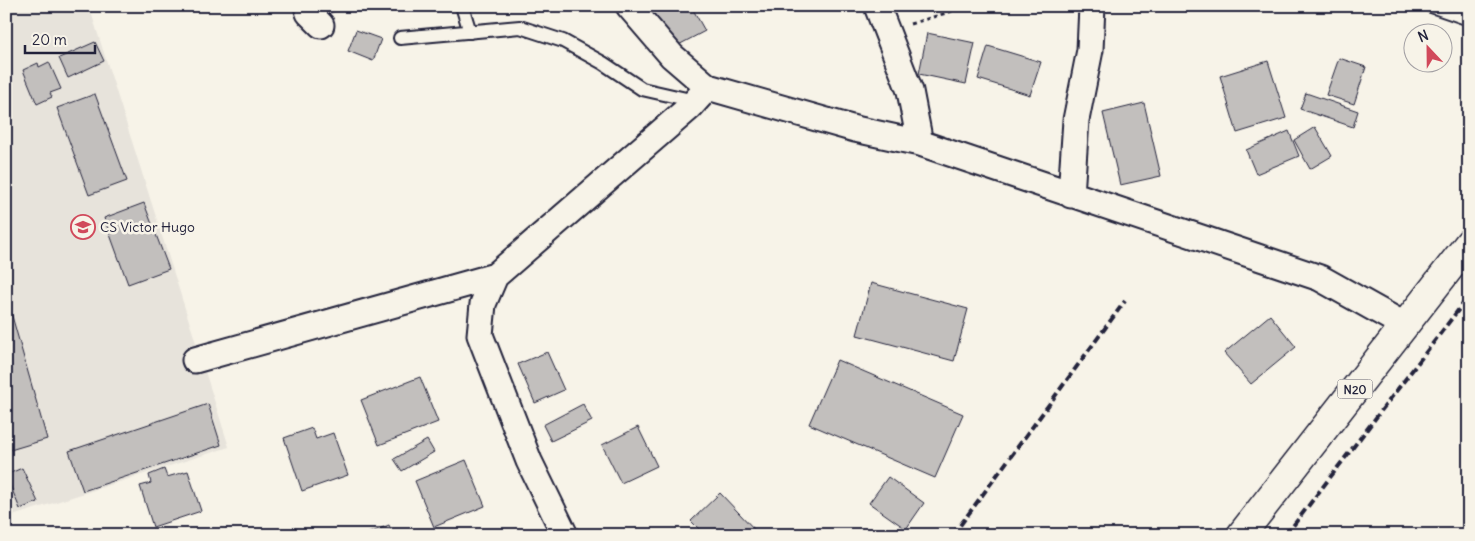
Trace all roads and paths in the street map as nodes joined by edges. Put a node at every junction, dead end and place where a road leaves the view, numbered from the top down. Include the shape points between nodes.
1 (462, 6) edge
2 (629, 6) edge
3 (877, 6) edge
4 (969, 6) edge
5 (1092, 6) edge
6 (1431, 6) edge
7 (1469, 19) edge
8 (886, 30) junction
9 (470, 32) junction
10 (400, 38) dead end
11 (702, 94) junction
12 (920, 143) junction
13 (1071, 195) junction
14 (1469, 243) edge
15 (495, 276) junction
16 (1404, 325) junction
17 (195, 360) dead end
18 (565, 535) edge
19 (1241, 535) edge

1 - 9 lane
2 - 11 street
3 - 8 street
4 - 8 path
5 - 13 street via 1090,50 1076,120
6 - 7 lane
8 - 12 street via 910,91
9 - 10 lane
9 - 11 lane via 520,27 563,41 642,89
11 - 12 street
11 - 15 street
12 - 13 street
13 - 16 street via 1320,278
14 - 16 main road, N20
15 - 17 street
15 - 18 street via 482,304 480,336 529,461
16 - 19 main road, N20

